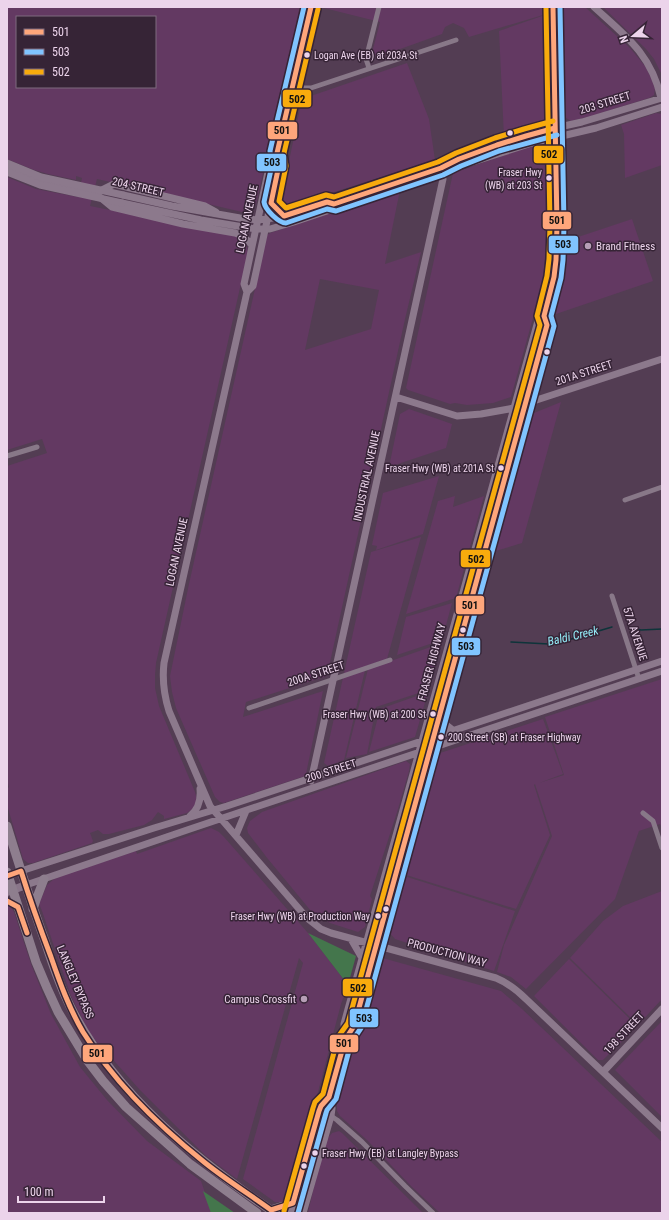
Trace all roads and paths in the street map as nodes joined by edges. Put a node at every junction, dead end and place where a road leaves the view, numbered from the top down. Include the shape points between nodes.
1 (311, 7) edge
2 (379, 7) edge
3 (553, 7) edge
4 (594, 7) edge
5 (456, 40) dead end
6 (369, 68) junction
7 (293, 86) junction
8 (662, 98) edge
9 (662, 108) edge
10 (555, 128) junction
11 (555, 138) junction
12 (277, 153) junction
13 (7, 163) edge
14 (7, 167) edge
15 (441, 168) junction
16 (7, 172) edge
17 (96, 193) junction
18 (271, 203) junction
19 (334, 204) junction
20 (224, 215) junction
21 (284, 216) junction
22 (267, 219) junction
23 (258, 220) junction
24 (256, 229) junction
25 (265, 229) junction
26 (252, 245) junction
27 (247, 292) junction
28 (544, 316) junction
29 (662, 359) edge
30 (396, 397) junction
31 (525, 404) junction
32 (514, 407) junction
33 (37, 447) dead end
34 (7, 456) edge
35 (662, 488) edge
36 (625, 500) dead end
37 (612, 596) dead end
38 (390, 660) dead end
39 (662, 661) edge
40 (636, 669) junction
41 (662, 672) edge
42 (334, 679) junction
43 (639, 679) junction
44 (249, 708) dead end
45 (438, 717) junction
46 (454, 731) junction
47 (432, 738) junction
48 (422, 742) junction
49 (429, 749) junction
50 (418, 753) junction
51 (312, 778) junction
52 (200, 783) junction
53 (309, 789) junction
54 (213, 811) junction
55 (246, 811) junction
56 (643, 813) dead end
57 (190, 816) junction
58 (220, 819) junction
59 (7, 826) edge
60 (236, 835) junction
61 (662, 848) edge
62 (21, 871) junction
63 (7, 874) edge
64 (44, 879) junction
65 (26, 885) junction
66 (10, 891) edge
67 (7, 901) edge
68 (18, 907) junction
69 (33, 910) junction
70 (351, 939) junction
71 (366, 942) junction
72 (376, 945) junction
73 (362, 958) junction
74 (662, 1009) edge
75 (345, 1040) junction
76 (603, 1072) junction
77 (329, 1097) junction
78 (319, 1111) junction
79 (331, 1116) junction
80 (662, 1128) edge
81 (293, 1203) junction
82 (273, 1212) edge
83 (257, 1213) edge
84 (291, 1213) edge
85 (303, 1213) edge
86 (433, 1213) edge

1 - 7 main road, LOGAN AVENUE
2 - 6 street via 366,59
3 - 10 main road, FRASER HIGHWAY
4 - 8 main road via 645,57 654,73
5 - 6 street
6 - 7 street via 311,88
7 - 12 main road, LOGAN AVENUE
8 - 10 main road, 203 STREET
9 - 11 main road, 203 STREET
10 - 11 main road, FRASER HIGHWAY
10 - 15 main road, 203 STREET via 500,143 452,161
11 - 15 main road, 203 STREET via 454,168
11 - 28 main road, FRASER HIGHWAY via 556,260
12 - 18 main road, LOGAN AVENUE via 279,165
12 - 23 main road, LOGAN AVENUE via 270,163
13 - 20 main road, 204 STREET, bridge via 41,177
14 - 17 main road via 40,181
15 - 19 main road, 203 STREET
15 - 30 main road, INDUSTRIAL AVENUE via 443,179
16 - 24 main road, 204 STREET, bridge via 40,185 207,222
17 - 20 main road via 114,184 205,206
17 - 26 main road via 112,207 235,233 243,236
18 - 21 main road
18 - 22 main road, LOGAN AVENUE
19 - 21 main road, 203 STREET via 327,202
19 - 25 main road, 203 STREET via 330,210
20 - 23 main road, 204 STREET
21 - 22 main road, 203 STREET
22 - 23 main road, 204 STREET
22 - 25 main road, LOGAN AVENUE
23 - 24 main road, LOGAN AVENUE
24 - 25 main road, 204 STREET
24 - 26 main road, LOGAN AVENUE
25 - 27 main road, LOGAN AVENUE via 253,286
26 - 27 main road, LOGAN AVENUE via 244,284
27 - 52 main road, LOGAN AVENUE via 163,671 169,711
28 - 31 main road, FRASER HIGHWAY via 547,325
28 - 32 main road, FRASER HIGHWAY via 538,321
29 - 31 main road, 201A STREET
30 - 32 main road, 201A STREET via 457,416
30 - 42 main road, INDUSTRIAL AVENUE
31 - 32 main road, 201A STREET
31 - 45 main road, FRASER HIGHWAY
32 - 48 main road, FRASER HIGHWAY
33 - 34 street
35 - 36 street
37 - 40 street, 57A AVENUE
38 - 42 street, 200A STREET
39 - 40 main road, 200 STREET
40 - 43 street, 57A AVENUE
40 - 46 main road, 200 STREET
41 - 43 main road, 200 STREET
42 - 44 street, 200A STREET
42 - 51 main road, INDUSTRIAL AVENUE
43 - 49 main road, 200 STREET
45 - 46 main road
45 - 47 main road, FRASER HIGHWAY
46 - 47 main road, 200 STREET
47 - 48 main road, 200 STREET
47 - 49 main road, FRASER HIGHWAY
48 - 50 main road, FRASER HIGHWAY
48 - 51 main road, 200 STREET
49 - 50 main road, 200 STREET
49 - 72 main road, FRASER HIGHWAY
50 - 53 main road, 200 STREET
50 - 71 main road, FRASER HIGHWAY
51 - 53 main road, INDUSTRIAL AVENUE
51 - 54 main road, 200 STREET
52 - 54 main road, LOGAN AVENUE
52 - 57 main road via 199,804
53 - 55 main road, 200 STREET
54 - 57 main road, 200 STREET
54 - 58 main road, LOGAN AVENUE
55 - 58 main road, 200 STREET
55 - 60 main road
56 - 61 street via 653,821
57 - 62 main road, 200 STREET
58 - 60 main road, PRODUCTION WAY
58 - 64 main road, 200 STREET
59 - 62 highway, LANGLEY BYPASS
60 - 70 main road, PRODUCTION WAY via 307,918 321,929
62 - 63 main road, 200 STREET
62 - 65 highway, LANGLEY BYPASS
63 - 66 highway
64 - 65 main road, 200 STREET
64 - 69 highway
65 - 66 main road, 200 STREET
65 - 69 highway, LANGLEY BYPASS
66 - 68 highway
67 - 68 highway
68 - 83 highway via 36,962 58,1012 103,1081 126,1107 190,1164
69 - 82 highway, LANGLEY BYPASS via 70,1006 96,1051 124,1088 205,1163
70 - 71 main road, PRODUCTION WAY
70 - 73 main road
71 - 72 main road, PRODUCTION WAY
71 - 73 main road, FRASER HIGHWAY
72 - 75 main road, FRASER HIGHWAY via 354,1026
72 - 76 main road, PRODUCTION WAY via 504,981
73 - 75 main road, FRASER HIGHWAY via 344,1024
74 - 76 main road, 198 STREET
75 - 77 main road, FRASER HIGHWAY
76 - 80 main road, PRODUCTION WAY
77 - 78 main road, FRASER HIGHWAY
77 - 79 main road, FRASER HIGHWAY
78 - 79 street
78 - 81 main road, FRASER HIGHWAY
79 - 85 main road, FRASER HIGHWAY
79 - 86 street via 362,1142
81 - 82 highway
81 - 84 main road, FRASER HIGHWAY

